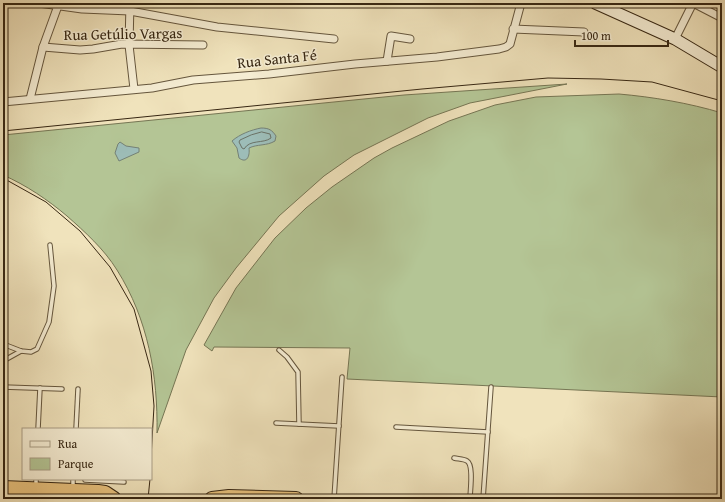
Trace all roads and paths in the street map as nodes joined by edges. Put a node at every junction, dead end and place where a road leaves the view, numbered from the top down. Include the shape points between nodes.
1 (39, 3) edge
2 (130, 3) edge
3 (520, 3) edge
4 (595, 3) edge
5 (693, 3) edge
6 (58, 5) edge
7 (130, 11) junction
8 (722, 18) edge
9 (513, 29) junction
10 (584, 32) dead end
11 (334, 39) dead end
12 (410, 39) dead end
13 (675, 40) junction
14 (129, 45) junction
15 (203, 45) dead end
16 (43, 47) junction
17 (387, 61) junction
18 (722, 67) edge
19 (134, 89) junction
20 (30, 99) junction
21 (3, 102) edge
22 (50, 245) dead end
23 (3, 344) edge
24 (279, 350) dead end
25 (21, 351) junction
26 (3, 361) edge
27 (342, 377) dead end
28 (3, 387) edge
29 (491, 387) dead end
30 (40, 388) junction
31 (62, 389) dead end
32 (78, 389) dead end
33 (276, 423) dead end
34 (299, 424) junction
35 (339, 426) junction
36 (396, 427) dead end
37 (38, 428) edge
38 (76, 428) edge
39 (488, 432) junction
40 (454, 458) dead end
41 (124, 482) dead end
42 (36, 484) edge
43 (80, 484) edge
44 (3, 488) edge
45 (114, 499) edge
46 (212, 499) edge
47 (296, 499) edge
48 (334, 499) edge
49 (470, 499) edge
50 (483, 499) edge

1 - 6 street
2 - 7 street
3 - 9 street, Rua Santa Fé
4 - 13 street
5 - 8 street
5 - 13 street
6 - 7 street
6 - 16 street
7 - 11 street via 217,27
7 - 14 street
9 - 10 street
9 - 17 street, Rua Santa Fé via 510,44 504,48
12 - 17 street via 391,36
13 - 18 street
14 - 15 street, Rua Getúlio Vargas
14 - 16 street, Rua Getúlio Vargas via 80,50
14 - 19 street
16 - 20 street
17 - 19 street, Rua Santa Fé via 193,80
19 - 20 street, Rua Santa Fé
20 - 21 street, Rua Santa Fé
22 - 25 lane via 54,286 49,322 37,349 31,352
23 - 25 lane
24 - 34 lane via 298,372
25 - 26 lane
27 - 35 lane
28 - 30 lane
29 - 39 lane
30 - 31 lane
30 - 37 lane
32 - 38 lane
33 - 34 lane
34 - 35 lane
35 - 48 lane
36 - 39 lane
39 - 50 lane
40 - 49 lane via 470,464
41 - 43 lane
42 - 43 highway
42 - 44 highway
43 - 45 highway
46 - 47 highway

